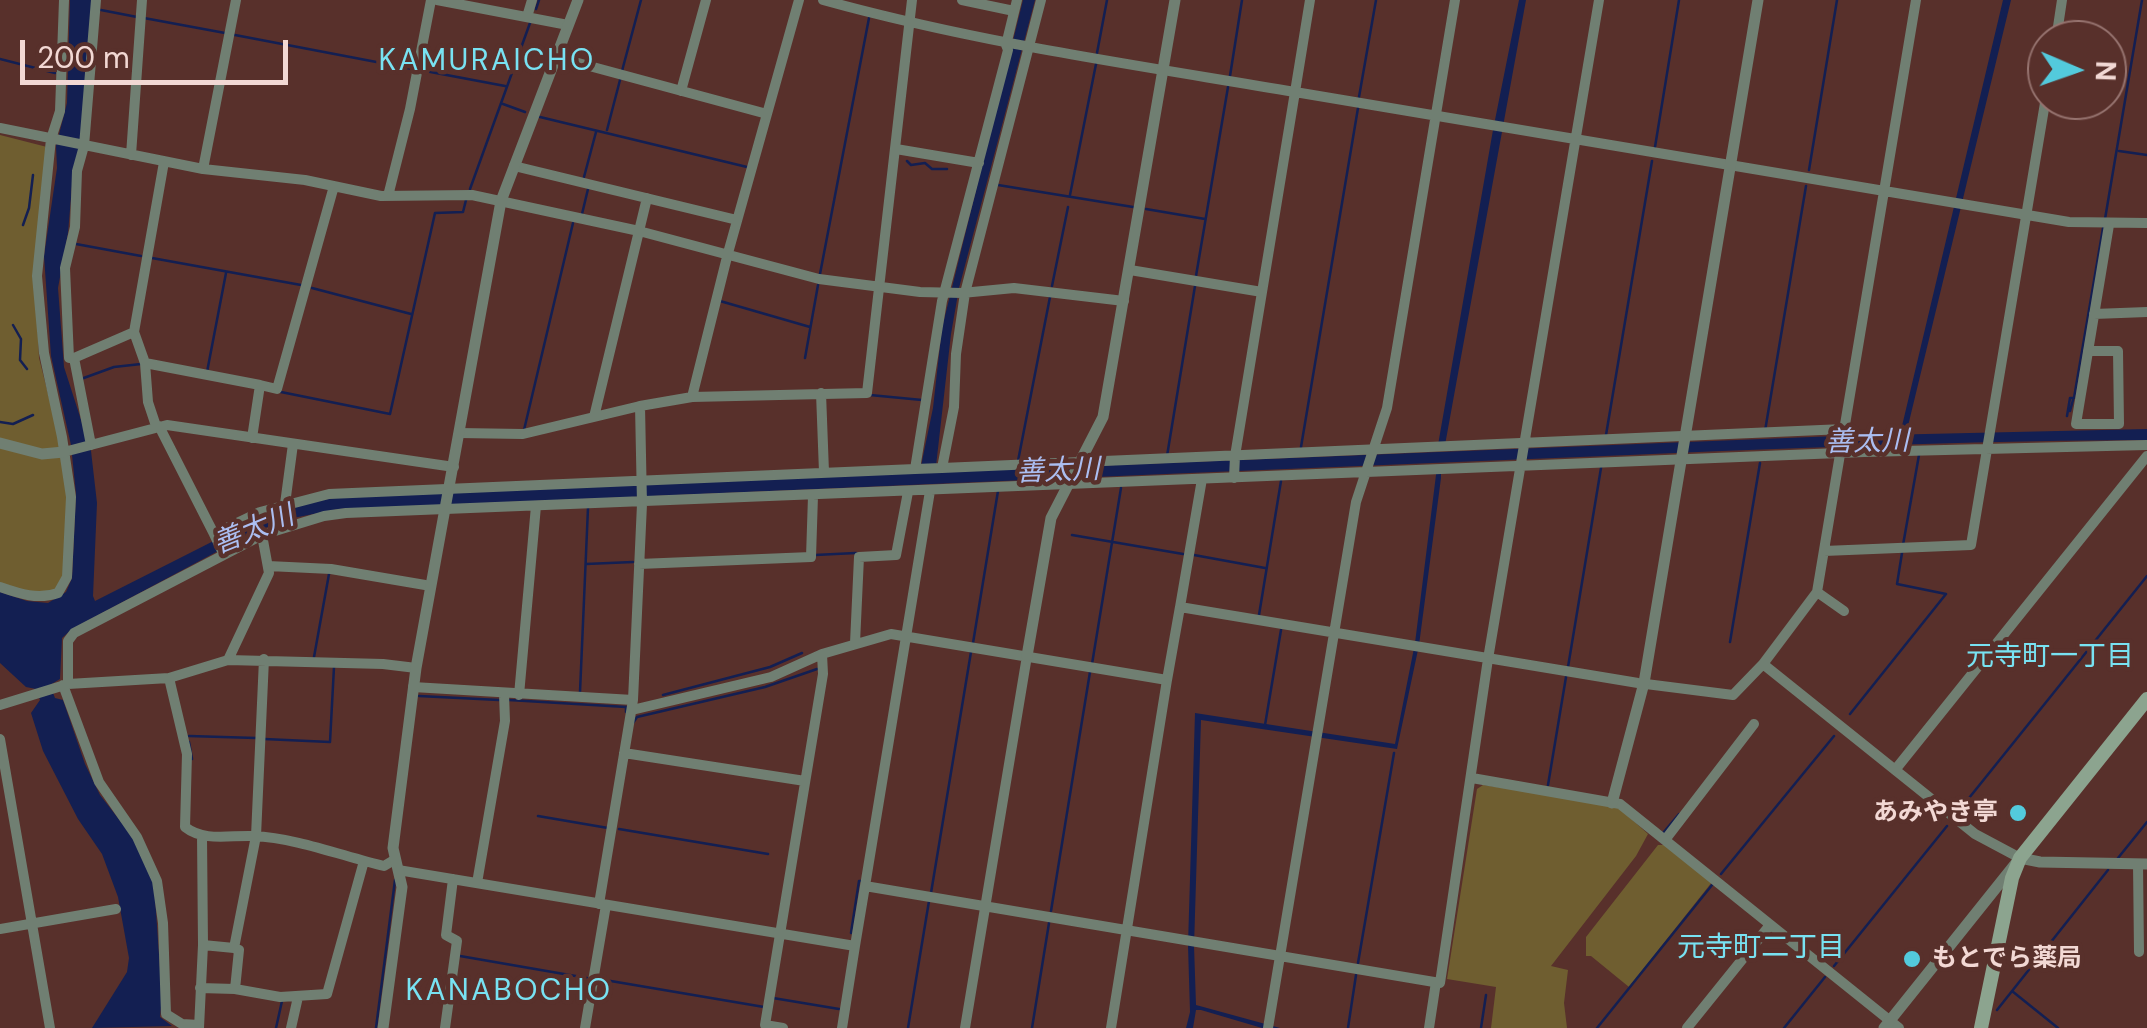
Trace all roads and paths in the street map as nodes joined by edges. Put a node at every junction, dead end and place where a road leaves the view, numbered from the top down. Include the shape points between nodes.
1 (64, 0) edge
2 (96, 0) edge
3 (142, 0) edge
4 (236, 0) edge
5 (434, 0) edge
6 (532, 0) edge
7 (578, 0) edge
8 (706, 0) edge
9 (799, 0) edge
10 (823, 0) edge
11 (912, 0) edge
12 (962, 0) edge
13 (1041, 0) edge
14 (1176, 0) edge
15 (1310, 0) edge
16 (1455, 0) edge
17 (1599, 0) edge
18 (1758, 0) edge
19 (1916, 0) edge
20 (1016, 6) edge
21 (527, 17) junction
22 (910, 24) junction
23 (568, 25) junction
24 (1009, 45) junction
25 (1027, 46) junction
26 (556, 58) junction
27 (1164, 70) junction
28 (682, 91) junction
29 (1295, 92) junction
30 (767, 114) junction
31 (1436, 115) junction
32 (2042, 120) edge
33 (0, 128) edge
34 (1576, 139) junction
35 (52, 140) junction
36 (84, 146) junction
37 (896, 150) junction
38 (131, 156) junction
39 (164, 162) junction
40 (979, 163) junction
41 (1730, 165) junction
42 (514, 166) junction
43 (203, 169) junction
44 (334, 186) junction
45 (1884, 190) junction
46 (388, 196) junction
47 (647, 198) junction
48 (502, 201) junction
49 (2026, 214) junction
50 (737, 220) junction
51 (2147, 223) edge
52 (2109, 225) junction
53 (639, 231) junction
54 (728, 253) junction
55 (1130, 270) junction
56 (880, 287) junction
57 (1262, 292) junction
58 (963, 293) junction
59 (947, 294) junction
60 (1124, 302) junction
61 (2147, 312) edge
62 (2094, 314) junction
63 (134, 332) junction
64 (2088, 350) junction
65 (74, 358) junction
66 (146, 362) junction
67 (260, 385) junction
68 (821, 393) junction
69 (692, 397) junction
70 (640, 406) junction
71 (594, 417) junction
72 (158, 426) junction
73 (2074, 426) dead end
74 (1844, 430) junction
75 (459, 433) junction
76 (252, 438) junction
77 (1685, 438) junction
78 (0, 443) edge
79 (1525, 443) junction
80 (293, 444) junction
81 (2073, 444) junction
82 (2147, 445) edge
83 (90, 446) junction
84 (1987, 447) junction
85 (1375, 449) junction
86 (66, 451) junction
87 (1840, 453) junction
88 (2147, 456) edge
89 (1234, 457) junction
90 (1682, 459) junction
91 (1080, 462) junction
92 (1521, 465) junction
93 (454, 467) junction
94 (942, 468) junction
95 (915, 469) junction
96 (824, 472) junction
97 (1366, 472) junction
98 (1234, 476) junction
99 (1202, 479) junction
100 (642, 481) junction
101 (1067, 483) junction
102 (450, 489) junction
103 (930, 490) junction
104 (908, 492) junction
105 (813, 496) junction
106 (642, 501) junction
107 (285, 504) junction
108 (536, 506) junction
109 (446, 509) junction
110 (214, 535) junction
111 (262, 535) junction
112 (1824, 551) junction
113 (223, 552) junction
114 (639, 564) junction
115 (268, 566) junction
116 (432, 586) junction
117 (0, 587) edge
118 (1818, 592) junction
119 (1180, 607) junction
120 (1844, 612) dead end
121 (1334, 632) junction
122 (905, 638) junction
123 (856, 643) junction
124 (822, 654) junction
125 (1027, 656) junction
126 (264, 659) junction
127 (228, 660) junction
128 (1488, 660) junction
129 (1763, 664) junction
130 (416, 668) junction
131 (169, 678) junction
132 (1167, 680) junction
133 (1644, 683) junction
134 (63, 685) junction
135 (414, 687) junction
136 (504, 694) junction
137 (520, 695) junction
138 (2147, 699) edge
139 (632, 705) junction
140 (0, 706) edge
141 (1754, 724) dead end
142 (0, 738) edge
143 (624, 753) junction
144 (1895, 770) junction
145 (1472, 778) junction
146 (806, 781) junction
147 (1612, 803) junction
148 (202, 836) junction
149 (256, 836) junction
150 (1665, 840) junction
151 (2020, 858) junction
152 (364, 861) junction
153 (2143, 864) edge
154 (396, 865) junction
155 (453, 879) junction
156 (476, 883) junction
157 (864, 886) junction
158 (602, 904) junction
159 (116, 908) dead end
160 (985, 908) junction
161 (32, 924) junction
162 (1770, 925) junction
163 (0, 929) edge
164 (1127, 931) junction
165 (781, 934) junction
166 (203, 945) junction
167 (854, 946) junction
168 (234, 948) junction
169 (2139, 952) dead end
170 (1282, 956) junction
171 (1436, 982) junction
172 (200, 988) junction
173 (235, 989) junction
174 (298, 997) junction
175 (177, 1025) edge
176 (1268, 1025) edge
177 (199, 1026) edge
178 (762, 1026) edge
179 (1891, 1026) edge
180 (50, 1028) edge
181 (291, 1028) edge
182 (383, 1028) edge
183 (445, 1028) edge
184 (585, 1028) edge
185 (784, 1028) edge
186 (842, 1028) edge
187 (965, 1028) edge
188 (1110, 1028) edge
189 (1429, 1028) edge
190 (1687, 1028) edge
191 (1981, 1028) edge

1 - 35 street via 60,111
2 - 36 street
3 - 38 street
4 - 43 street
5 - 21 street
5 - 46 street
6 - 21 street
7 - 23 street
8 - 28 street
9 - 30 street
10 - 22 street
11 - 22 street
12 - 20 street
13 - 25 street
14 - 27 street
15 - 29 street
16 - 31 street
17 - 34 street
18 - 41 street
19 - 45 street
20 - 24 street
21 - 23 street
22 - 24 street
22 - 37 street
23 - 26 street
24 - 25 street
24 - 40 street
25 - 27 street
25 - 58 street
26 - 28 street
26 - 42 street
27 - 29 street
27 - 55 street
28 - 30 street
29 - 31 street
29 - 57 street
30 - 50 street
31 - 34 street
31 - 85 street
32 - 49 street
33 - 35 street
34 - 41 street
34 - 79 street
35 - 36 street
35 - 86 street via 37,276 44,353
36 - 38 street
36 - 65 street via 64,268
37 - 40 street
37 - 56 street
38 - 39 street
39 - 43 street
39 - 63 street
40 - 59 street
41 - 45 street
41 - 77 street
42 - 47 street
42 - 48 street
43 - 44 street
44 - 46 street
44 - 67 street via 277,388
45 - 49 street
45 - 74 street
46 - 48 street
47 - 50 street
47 - 53 street
48 - 53 street
48 - 75 street
49 - 52 street
49 - 84 street
50 - 54 street
51 - 52 street
52 - 62 street
53 - 54 street
53 - 71 street
54 - 56 street
54 - 69 street
55 - 57 street
55 - 60 street
56 - 59 street
56 - 68 street via 866,392
57 - 89 street
58 - 59 street
58 - 60 street via 1014,288
58 - 94 street
59 - 95 street
60 - 91 street via 1104,416
61 - 62 street
62 - 64 street
63 - 65 street
63 - 66 street
64 - 64 street via 2076,424 2118,424 2118,351
65 - 83 street
66 - 67 street
66 - 72 street via 148,402
67 - 76 street
68 - 69 street
68 - 96 street
69 - 70 street
70 - 71 street
70 - 100 street
71 - 75 street via 523,434
72 - 76 street
72 - 83 street
72 - 110 street
73 - 81 street
74 - 77 street
74 - 87 street
75 - 93 street
76 - 80 street
77 - 79 street
77 - 90 street
78 - 86 street via 42,454
79 - 85 street
79 - 92 street
80 - 93 street
80 - 107 street
81 - 82 street
81 - 84 street
83 - 86 street
84 - 87 street
84 - 112 street via 1971,544
85 - 89 street
85 - 97 street
86 - 117 street via 66,577 47,597
87 - 90 street
87 - 112 street
88 - 144 street
89 - 91 street
89 - 98 street
90 - 92 street
90 - 133 street
91 - 94 street
91 - 101 street
92 - 97 street
92 - 128 street
93 - 102 street
94 - 95 street
95 - 96 street
96 - 100 street
97 - 98 street
97 - 121 street
98 - 99 street
99 - 101 street
99 - 119 street
100 - 102 street
100 - 106 street
101 - 103 street
101 - 125 street via 1046,534
102 - 107 street via 329,494
102 - 109 street
103 - 104 street
103 - 122 street
104 - 105 street
104 - 123 street via 896,555 859,557
105 - 106 street
105 - 114 street via 811,557
106 - 108 street
106 - 114 street
107 - 110 street
108 - 109 street
108 - 137 street
109 - 111 street via 324,516
109 - 116 street
110 - 113 street
111 - 113 street
111 - 115 street
112 - 118 street
113 - 134 street via 70,637
114 - 139 street
115 - 116 street
115 - 127 street
116 - 130 street
118 - 120 street
118 - 129 street
119 - 121 street
119 - 132 street
121 - 128 street
121 - 170 street
122 - 123 street via 882,635
122 - 125 street
122 - 157 street
123 - 124 street
124 - 139 street via 771,677
124 - 146 street
125 - 132 street
125 - 160 street
126 - 127 street
126 - 130 street
126 - 149 street
127 - 131 street
128 - 133 street
128 - 145 street
129 - 133 street via 1733,695
129 - 144 street
130 - 135 street
131 - 134 street
131 - 148 street via 186,754 185,827
132 - 164 street
133 - 147 street
134 - 140 street
134 - 175 street via 99,782 154,869 166,1014
135 - 136 street
135 - 154 street
136 - 137 street
136 - 156 street
137 - 139 street
138 - 151 main road
139 - 143 street
141 - 150 street
142 - 161 street
143 - 146 street
143 - 158 street
144 - 151 street via 1975,834
145 - 147 street
145 - 171 street
146 - 165 street
147 - 150 street
148 - 149 street
148 - 166 street
149 - 152 street
149 - 168 street
150 - 162 street
151 - 153 street
151 - 179 street
151 - 191 main road
152 - 154 street
152 - 174 street via 328,994
153 - 169 street
154 - 155 street
154 - 182 street via 402,887
155 - 156 street
155 - 183 street via 446,935 458,941
156 - 158 street
157 - 160 street
157 - 167 street
158 - 165 street
158 - 184 street
159 - 161 street
160 - 164 street
160 - 187 street
161 - 163 street
161 - 180 street
162 - 179 street
162 - 190 street
164 - 170 street
164 - 188 street
165 - 167 street
165 - 178 street
166 - 168 street
166 - 172 street
167 - 186 street
168 - 173 street
170 - 171 street
170 - 176 street
171 - 189 street
172 - 173 street
172 - 177 street
173 - 174 street
174 - 181 street
175 - 177 street
178 - 185 street

